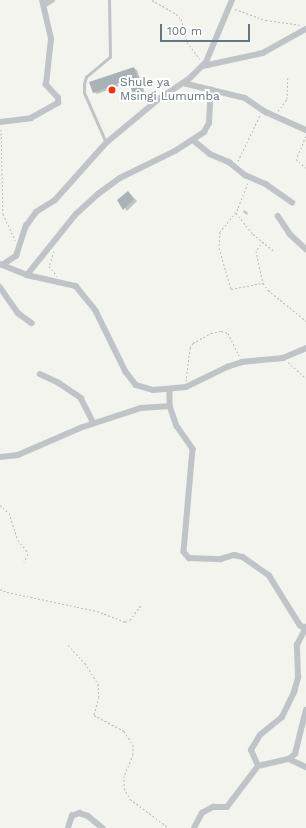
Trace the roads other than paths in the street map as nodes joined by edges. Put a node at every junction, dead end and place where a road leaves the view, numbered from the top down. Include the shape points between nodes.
1 (52, 0) edge
2 (109, 0) edge
3 (232, 0) edge
4 (43, 2) edge
5 (306, 28) edge
6 (203, 65) junction
7 (183, 83) junction
8 (211, 90) junction
9 (0, 122) edge
10 (306, 130) edge
11 (193, 140) junction
12 (106, 143) junction
13 (292, 202) dead end
14 (278, 216) dead end
15 (306, 249) edge
16 (1, 265) edge
17 (27, 275) junction
18 (0, 287) edge
19 (32, 323) dead end
20 (306, 348) edge
21 (40, 374) dead end
22 (170, 390) junction
23 (170, 406) junction
24 (94, 423) junction
25 (0, 457) edge
26 (306, 629) edge
27 (306, 710) edge
28 (289, 759) junction
29 (258, 766) junction
30 (306, 767) edge
31 (68, 828) edge
32 (102, 828) edge
33 (194, 828) edge

1 - 4 street
2 - 12 lane via 110,57 86,77 84,84 84,93
3 - 6 street
4 - 9 street via 51,39 46,85 58,98 58,103 26,120
5 - 6 street via 263,53
6 - 7 street
7 - 8 street
7 - 12 street via 146,109
8 - 10 street via 245,98 262,110
8 - 11 street via 208,128
11 - 13 street via 210,154 266,184
11 - 17 street via 120,178 98,194 76,214
12 - 16 street via 55,200 36,212 26,226 16,256
14 - 15 street via 290,234
16 - 17 street
17 - 22 street via 69,283 86,296 126,372 136,385 153,390
18 - 19 street via 18,313
20 - 22 street via 283,358 242,362 186,387
21 - 24 street via 60,383 81,398
22 - 23 street
23 - 24 street via 141,408
23 - 26 street via 177,426 194,449 184,552 189,558 221,559 234,555 243,557 269,575 300,625
24 - 25 street via 31,450
26 - 29 street via 297,645 298,678 294,692 282,717 260,736 251,750
27 - 28 street via 299,747
28 - 29 street
28 - 30 street
29 - 33 street via 227,807 213,807 202,813
31 - 32 street via 72,816 78,813 88,816

